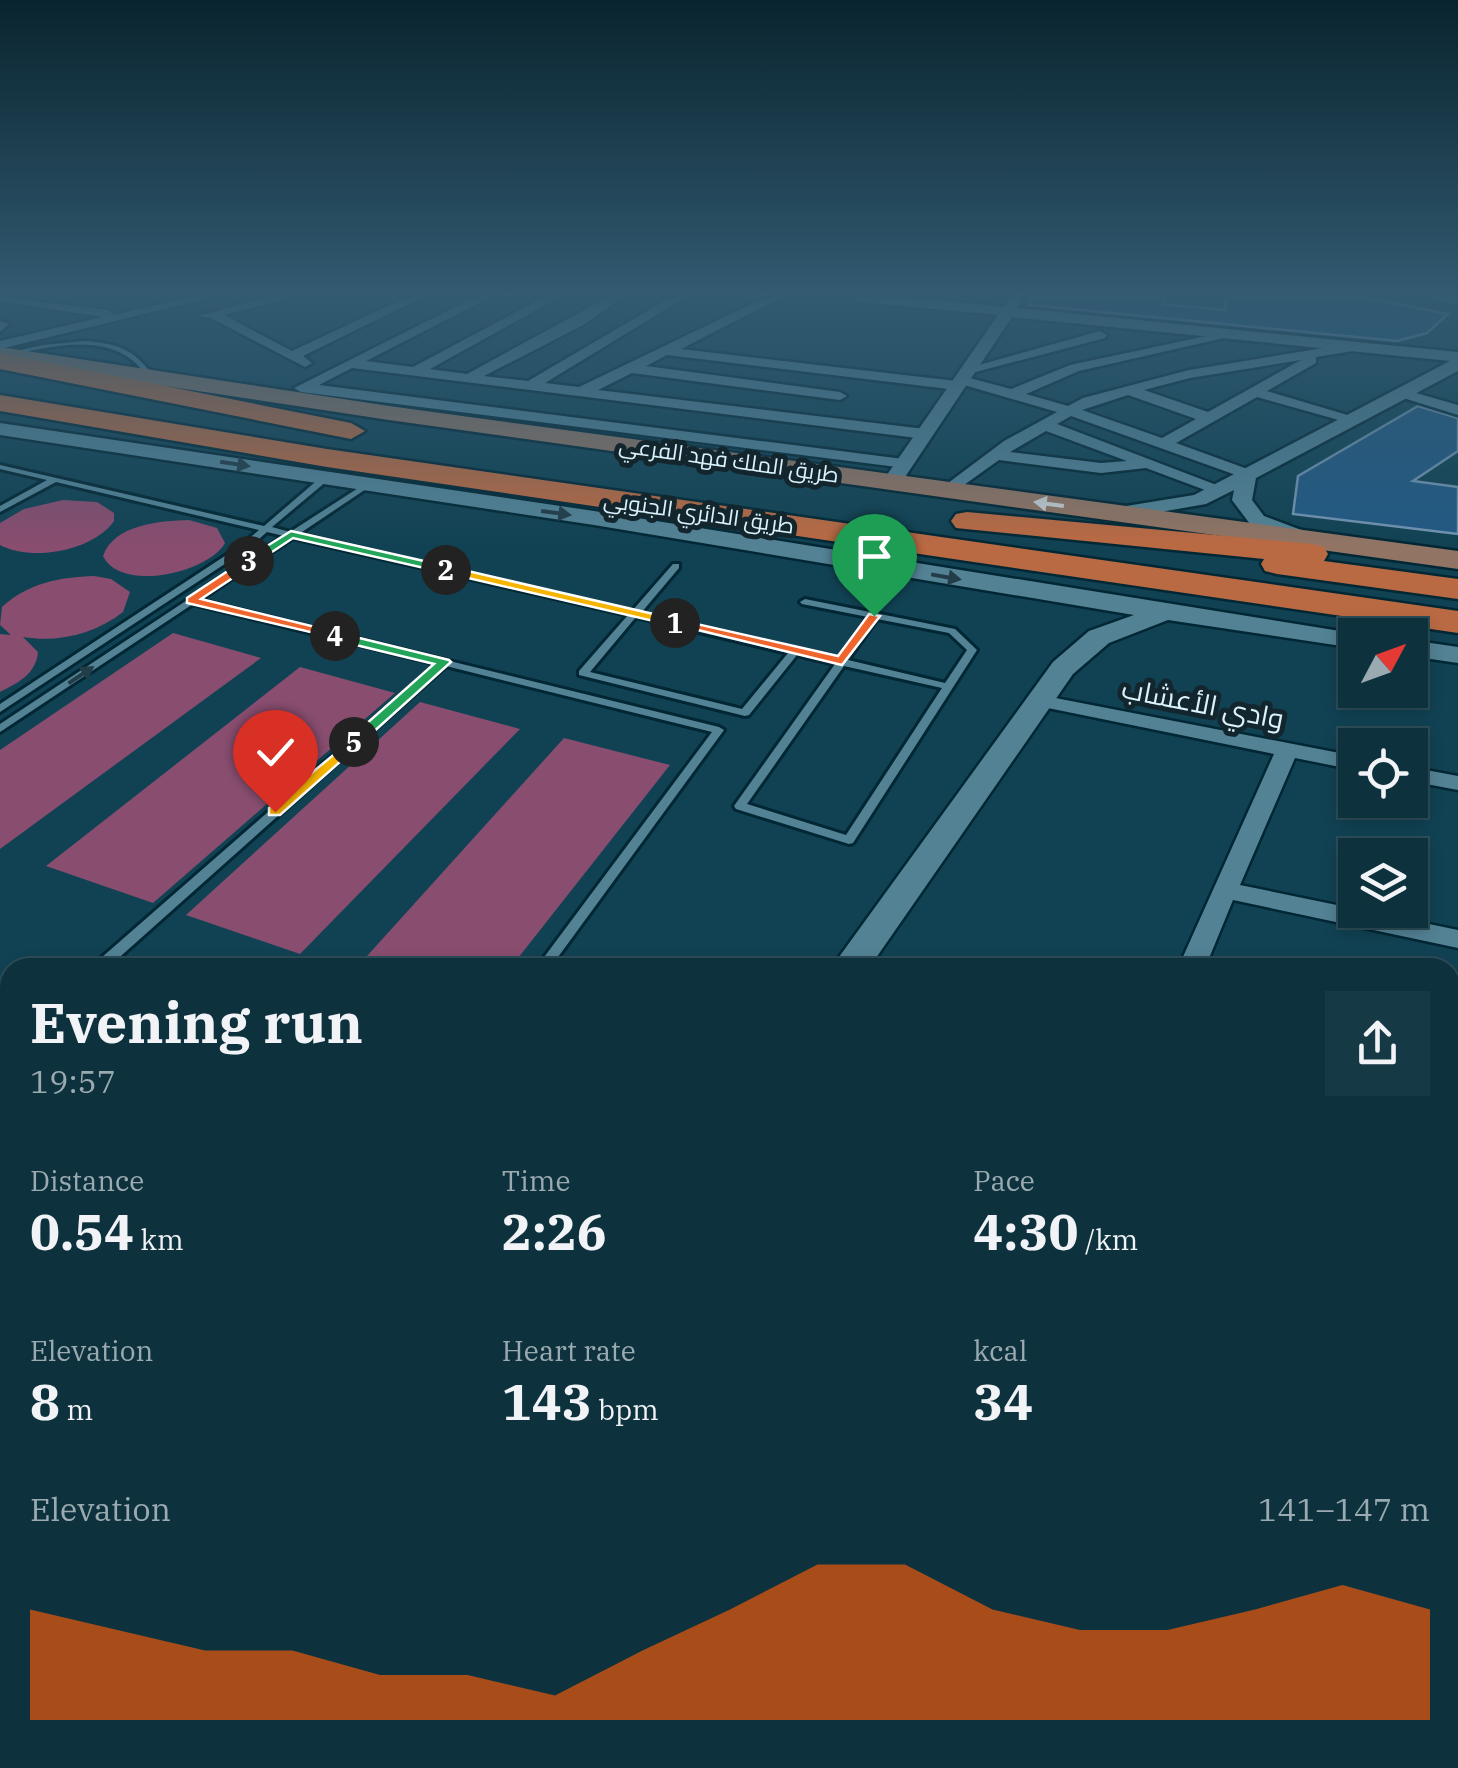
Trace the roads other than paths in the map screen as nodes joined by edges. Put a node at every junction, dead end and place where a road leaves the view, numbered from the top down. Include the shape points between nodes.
1 (962, 379) edge
2 (97, 380) edge
3 (174, 380) edge
4 (318, 380) edge
5 (483, 380) edge
6 (541, 380) edge
7 (606, 380) edge
8 (716, 380) edge
9 (856, 380) edge
10 (964, 380) edge
11 (1048, 380) edge
12 (1170, 380) edge
13 (1277, 380) edge
14 (1425, 380) edge
15 (532, 385) junction
16 (1129, 390) junction
17 (583, 391) junction
18 (292, 392) junction
19 (1255, 392) junction
20 (1402, 393) junction
21 (1013, 394) junction
22 (840, 396) junction
23 (0, 403) edge
24 (1458, 410) edge
25 (1070, 411) junction
26 (0, 416) edge
27 (1209, 418) junction
28 (1353, 419) junction
29 (817, 420) junction
30 (1045, 425) junction
31 (0, 429) edge
32 (925, 434) junction
33 (245, 444) junction
34 (1163, 444) junction
35 (995, 456) junction
36 (1146, 462) junction
37 (0, 467) edge
38 (899, 473) junction
39 (1247, 474) junction
40 (324, 479) junction
41 (54, 480) junction
42 (366, 485) junction
43 (1219, 489) junction
44 (950, 490) junction
45 (0, 509) edge
46 (1120, 513) junction
47 (967, 521) junction
48 (266, 528) junction
49 (291, 534) junction
50 (1304, 539) junction
51 (904, 542) junction
52 (1458, 560) edge
53 (676, 566) dead end
54 (1458, 568) edge
55 (1458, 590) edge
56 (1028, 591) junction
57 (191, 600) junction
58 (804, 602) dead end
59 (638, 614) junction
60 (874, 616) junction
61 (1202, 618) junction
62 (1458, 622) edge
63 (1338, 623) edge
64 (1338, 638) edge
65 (1428, 640) edge
66 (1458, 646) edge
67 (796, 650) junction
68 (1428, 651) edge
69 (1458, 655) edge
70 (842, 661) junction
71 (444, 662) junction
72 (1063, 668) junction
73 (949, 687) junction
74 (1040, 701) junction
75 (0, 709) edge
76 (0, 730) edge
77 (1287, 750) junction
78 (1338, 760) edge
79 (1428, 778) edge
80 (1458, 784) edge
81 (1224, 890) junction
82 (1458, 939) edge
83 (109, 958) edge
84 (549, 958) edge
85 (856, 958) edge
86 (1195, 958) edge

1 - 32 street
2 - 47 highway, طريق الدائري الجنوبي via 222,418
3 - 18 main road, طريق الملك فهد الفرعي
4 - 18 street
5 - 15 street
6 - 15 street
7 - 17 street
8 - 22 street
9 - 22 street
10 - 21 street
11 - 21 street
12 - 16 street
13 - 19 street
14 - 20 street
15 - 17 street
16 - 25 street
16 - 27 street
17 - 29 street
18 - 38 main road, طريق الملك فهد الفرعي
19 - 27 street
19 - 28 street
20 - 24 street
20 - 28 street
21 - 25 street
22 - 29 street
23 - 33 highway, طريق الدائري الجنوبي
25 - 30 street
25 - 34 street
26 - 33 highway
27 - 34 street
28 - 39 street
29 - 32 street
30 - 35 street
30 - 36 street
31 -> 40 main road
32 - 38 street
33 - 51 highway, طريق الدائري الجنوبي
34 - 39 street
35 - 36 street via 1101,468
35 - 44 street
36 - 43 street
37 - 41 lane
38 - 44 main road, طريق الملك فهد الفرعي
39 - 43 street
39 - 50 street via 1242,500 1258,520
40 - 42 main road
40 - 48 lane
41 - 45 lane
41 - 48 lane
42 - 49 lane
42 -> 56 main road
43 - 46 street via 1199,500
46 -> 44 main road, طريق الملك فهد الفرعي
46 - 50 main road, طريق الملك فهد الفرعي
47 - 54 highway
47 - 55 highway, طريق الدائري الجنوبي
48 - 49 lane
48 - 75 lane
49 - 57 lane
49 - 59 lane
50 - 52 main road, طريق الملك فهد الفرعي
51 - 62 highway, طريق الدائري الجنوبي
51 - 63 highway
53 - 59 lane
56 - 61 main road
56 - 72 main road via 1066,614 1076,629
57 - 71 lane
76 -> 57 lane
58 - 60 lane
59 - 67 lane
59 - 67 lane via 583,673 745,713
60 - 70 lane
60 - 73 lane via 952,631 972,650
61 - 64 main road
61 - 72 main road via 1159,616 1117,628
65 - 66 highway
67 - 70 lane
68 - 69 main road
70 - 73 lane
70 - 73 lane via 740,806 849,840
71 - 83 lane
71 - 84 lane via 719,730
72 - 74 main road
74 - 77 street, وادي الأعشاب
74 - 85 main road
77 - 78 street, وادي الأعشاب
77 - 81 street
79 - 80 street
81 - 82 street
81 - 86 street

